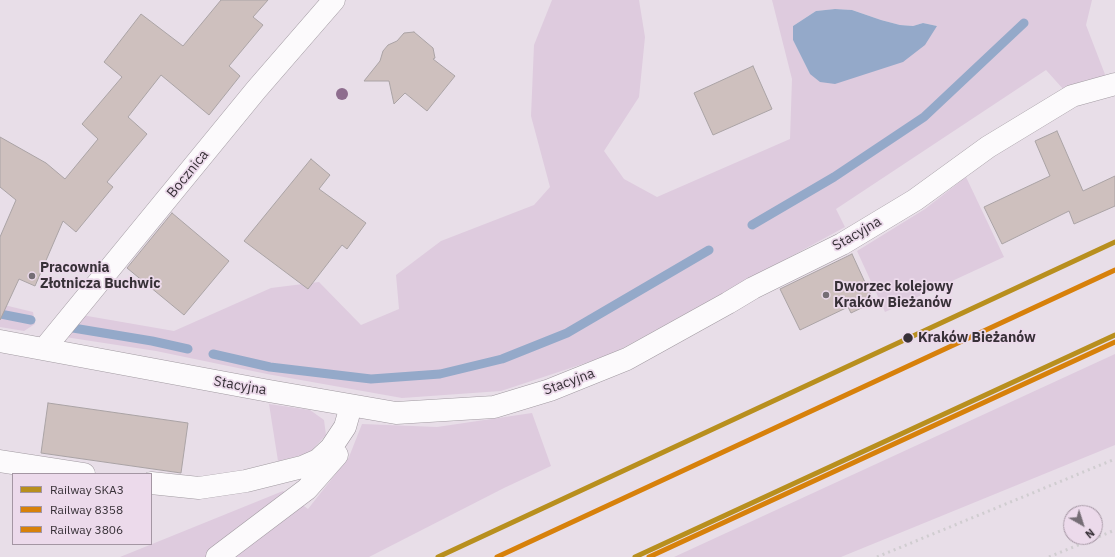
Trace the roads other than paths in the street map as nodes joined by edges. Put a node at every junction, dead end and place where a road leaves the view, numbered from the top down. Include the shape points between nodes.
1 (334, 0) edge
2 (1115, 84) edge
3 (0, 340) edge
4 (44, 350) junction
5 (351, 406) junction
6 (345, 427) junction
7 (0, 461) edge
8 (78, 473) edge
9 (152, 483) edge
10 (217, 557) edge

1 - 4 street, Bocznica via 256,90
2 - 5 street, Stacyjna via 1072,96 988,147 915,200 842,244 753,288 674,334 606,368 550,390 494,407 396,413
3 - 4 street, Stacyjna
4 - 5 street, Stacyjna
5 - 6 street
6 - 9 street via 331,448 318,460 302,467 246,482 199,488
6 - 10 street via 341,451 307,489
7 - 8 street

